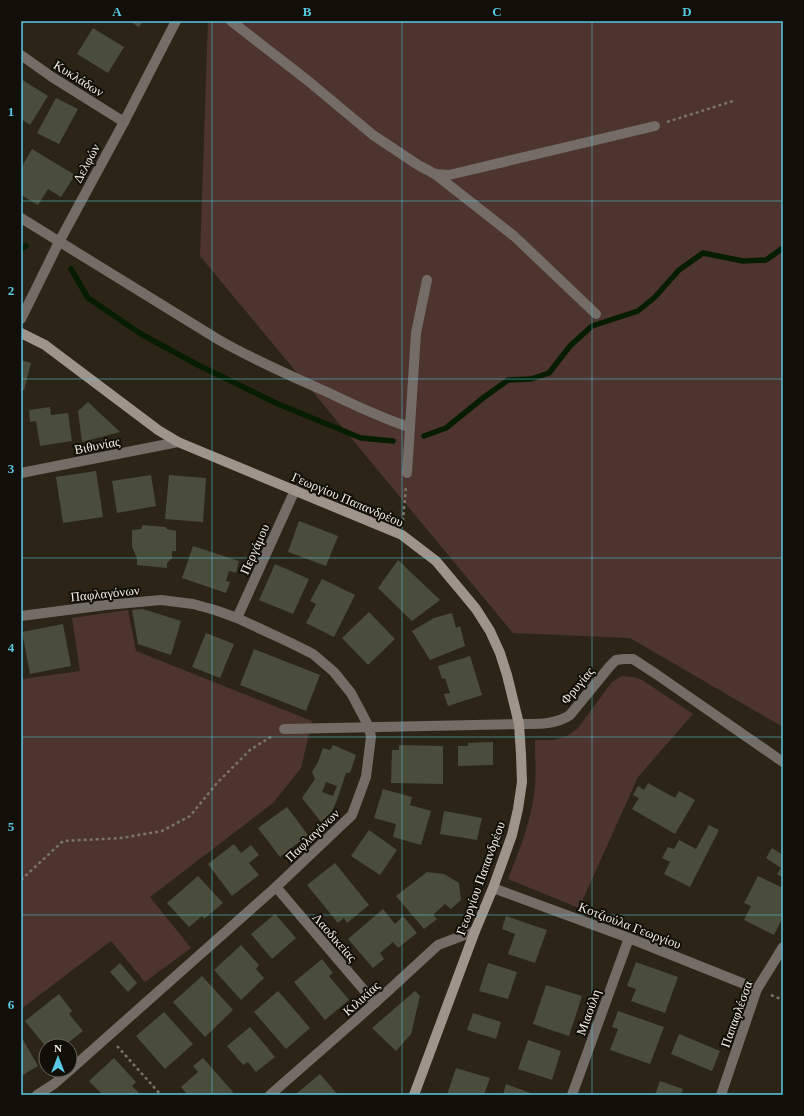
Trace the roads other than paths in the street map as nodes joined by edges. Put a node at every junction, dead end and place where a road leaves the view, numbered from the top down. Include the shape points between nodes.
1 (176, 21) edge
2 (231, 21) edge
3 (21, 55) edge
4 (124, 122) junction
5 (655, 126) road end
6 (435, 174) junction
7 (21, 218) edge
8 (59, 242) junction
9 (427, 280) dead end
10 (596, 314) dead end
11 (21, 319) edge
12 (21, 332) edge
13 (410, 427) junction
14 (178, 442) junction
15 (21, 473) edge
16 (406, 473) road end
17 (295, 490) junction
18 (21, 616) edge
19 (237, 618) junction
20 (519, 724) junction
21 (369, 727) junction
22 (284, 728) road end
23 (783, 762) edge
24 (276, 887) junction
25 (493, 888) junction
26 (475, 931) junction
27 (629, 938) junction
28 (783, 947) edge
29 (757, 989) junction
30 (375, 1003) junction
31 (78, 1063) edge
32 (61, 1078) edge
33 (37, 1095) edge
34 (270, 1095) edge
35 (414, 1095) edge
36 (572, 1095) edge
37 (721, 1095) edge

1 - 4 street, Δελφών
2 - 6 street via 373,135
3 - 4 street, Κυκλάδων
4 - 8 street, Δελφών
5 - 6 street via 449,176
6 - 10 street via 514,236
7 - 8 street
8 - 11 street, Δελφών
8 - 13 street via 246,355 391,421
9 - 13 street via 416,332
12 - 14 street, Γεωργίου Παπανδρέου via 45,345 158,430
13 - 16 street
14 - 15 street, Βιθυνίας
14 - 17 street, Γεωργίου Παπανδρέου
17 - 19 street, Περγάμου
17 - 20 street, Γεωργίου Παπανδρέου via 402,535 436,561 467,597 490,631 500,653
18 - 19 street, Παφλαγόνων via 161,600 193,604
19 - 21 street, Παφλαγόνων via 313,654 334,672 351,693
20 - 21 street, Φρυγίας
20 - 23 street, Φρυγίας via 554,723 562,720 570,715 616,660 633,659
20 - 25 street, Γεωργίου Παπανδρέου via 522,782 518,809 512,835
21 - 22 street, Φρυγίας
21 - 24 street, Παφλαγόνων via 371,737 366,777 352,815
24 - 30 street, Λαοδικείας
24 - 31 street, Παφλαγόνων
25 - 26 street, Γεωργίου Παπανδρέου
25 - 27 street, Κοτζιούλα Γεωργίου
26 - 30 street, Κιλικίας via 438,945
26 - 35 street, Γεωργίου Παπανδρέου
27 - 29 street, Κοτζιούλα Γεωργίου
27 - 36 street, Μιαούλη
28 - 29 street, Παπαφλέσσα
29 - 37 street, Παπαφλέσσα
30 - 34 street, Κιλικίας
32 - 33 street, Παφλαγόνων

